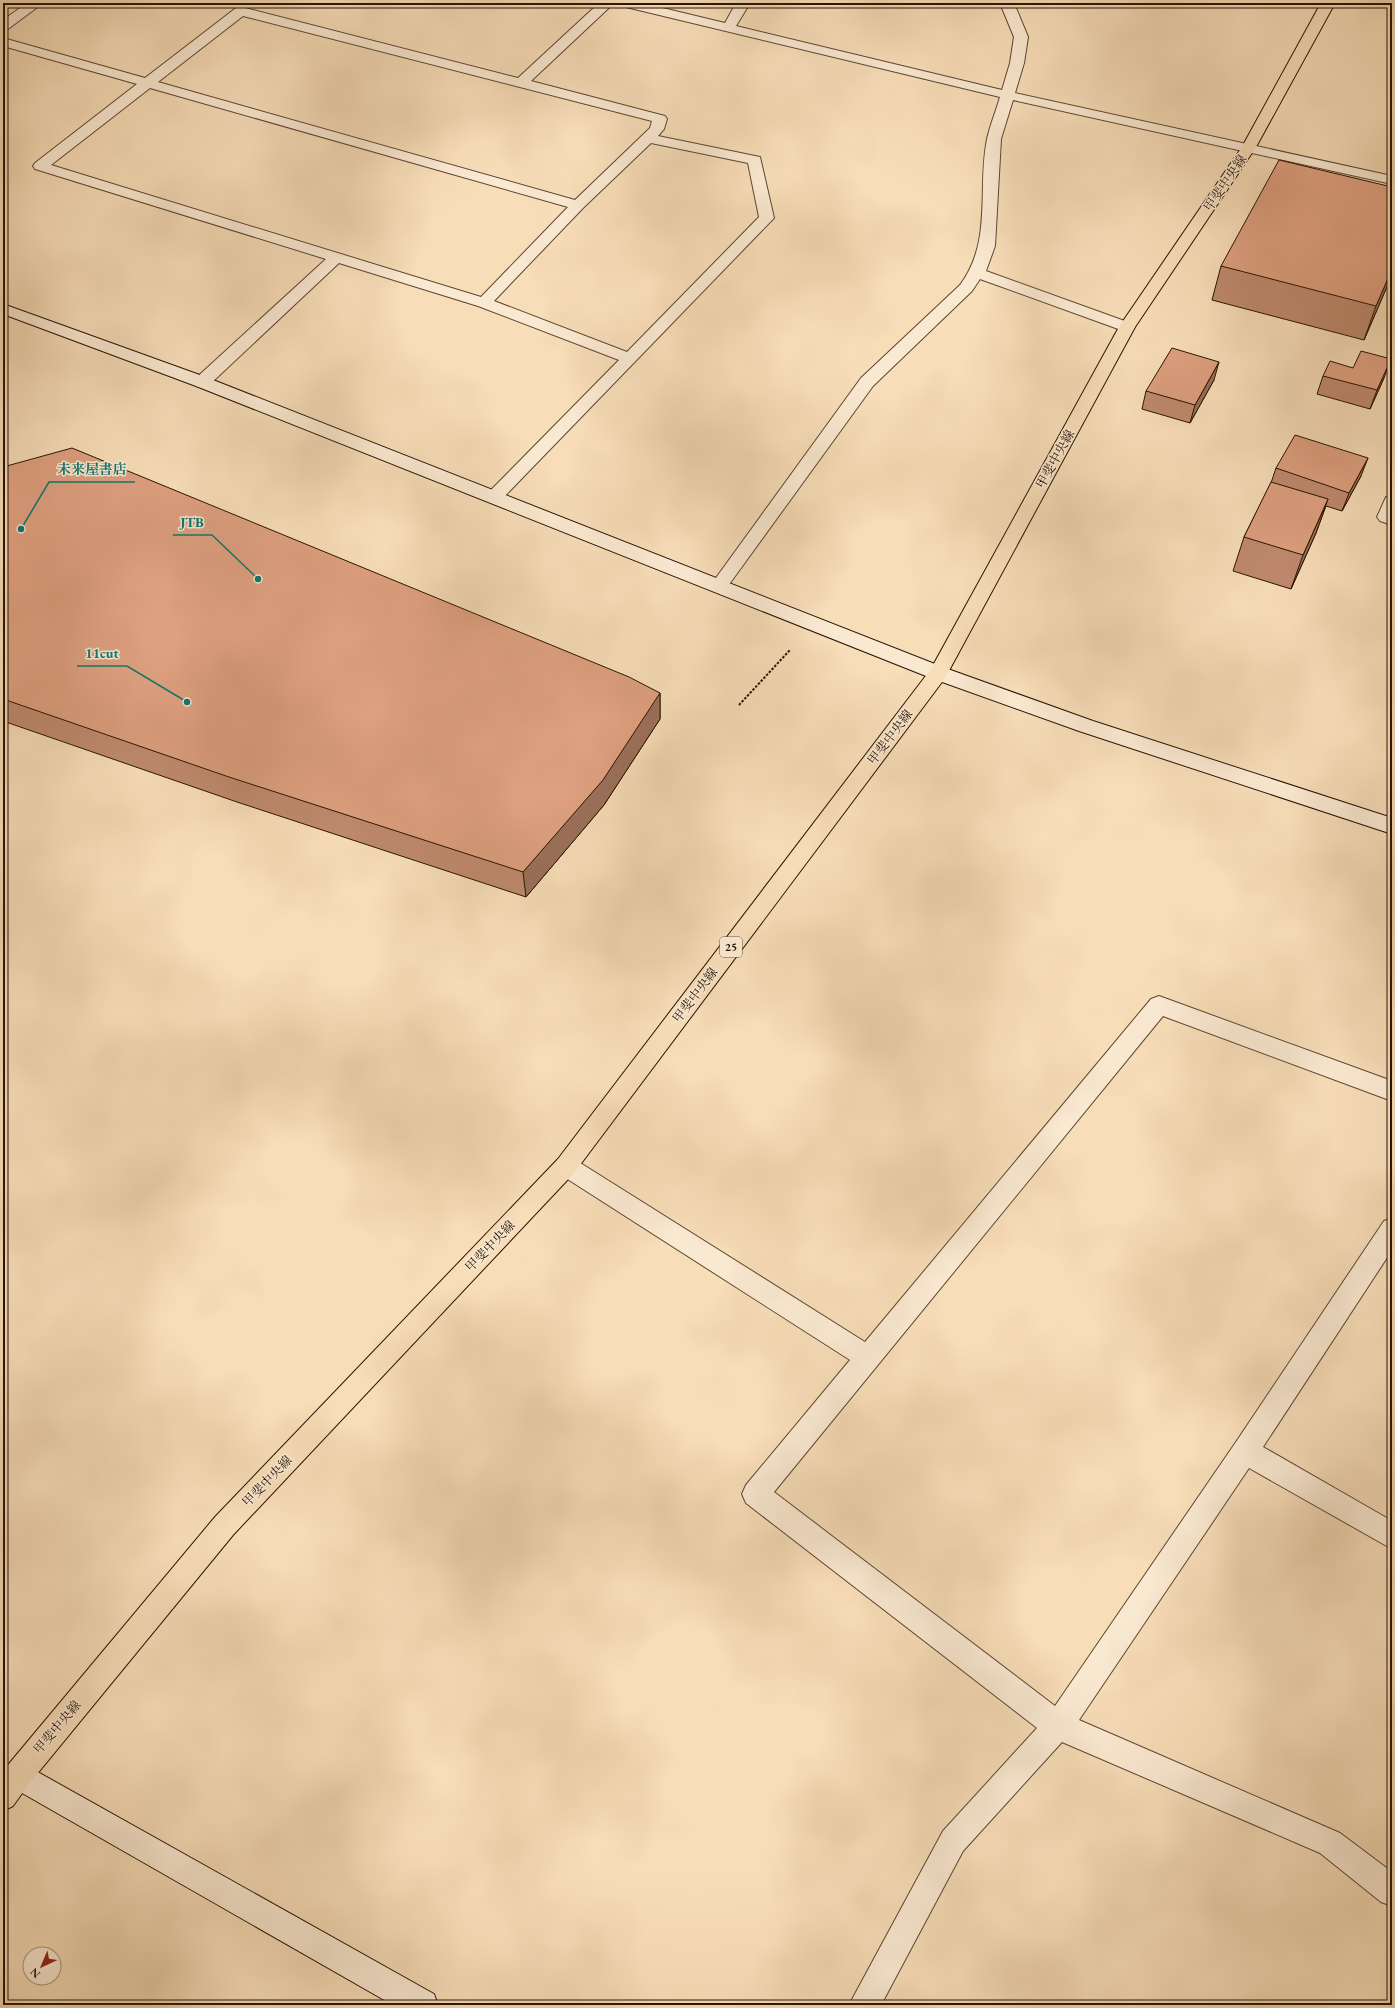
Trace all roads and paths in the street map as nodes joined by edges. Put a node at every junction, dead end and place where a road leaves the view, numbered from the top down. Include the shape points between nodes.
1 (36, 3) edge
2 (607, 3) edge
3 (626, 3) edge
4 (743, 3) edge
5 (1007, 3) edge
6 (1328, 3) edge
7 (3, 26) edge
8 (728, 28) junction
9 (3, 42) edge
10 (147, 83) junction
11 (521, 83) junction
12 (1007, 96) junction
13 (648, 138) junction
14 (1249, 147) junction
15 (1392, 180) edge
16 (578, 205) junction
17 (336, 258) junction
18 (977, 273) junction
19 (484, 303) junction
20 (3, 309) edge
21 (1127, 327) junction
22 (630, 358) junction
23 (202, 382) junction
24 (494, 497) junction
25 (1392, 501) edge
26 (1392, 519) edge
27 (719, 586) junction
28 (794, 645) dead end
29 (938, 673) junction
30 (739, 705) dead end
31 (1392, 826) edge
32 (1392, 1091) edge
33 (566, 1166) junction
34 (1392, 1229) edge
35 (868, 1358) junction
36 (1245, 1451) junction
37 (1392, 1536) edge
38 (1058, 1726) junction
39 (11, 1785) edge
40 (1392, 1891) edge
41 (423, 2005) edge
42 (864, 2005) edge

1 - 7 street
2 - 11 street
3 - 8 street
4 - 8 street
5 - 12 street via 1020,37 1017,63
6 - 14 main road, 甲斐中央線 / 25
8 - 12 street
9 - 10 street
10 - 11 street via 241,11
10 - 16 street
10 - 17 street via 40,166
11 - 13 street via 660,119 657,129
12 - 14 street
12 - 18 street via 994,139 987,246
13 - 16 street
13 - 22 street via 755,160 767,218
14 - 15 street
14 - 21 main road, 甲斐中央線 / 25
16 - 19 street
17 - 19 street
17 - 23 street
18 - 21 street
18 - 27 street via 966,288 867,382
19 - 22 street
20 - 23 street
21 - 29 main road, 甲斐中央線 / 25
22 - 24 street
23 - 24 street
24 - 27 street
25 - 26 street via 1386,517
27 - 29 street
28 - 30 path
29 - 31 street via 1086,726
29 - 33 main road, 甲斐中央線 / 25
32 - 35 street via 1159,1005
33 - 35 street
33 - 39 main road, 甲斐中央線 / 25 via 224,1526
34 - 36 street
35 - 38 street via 755,1494
36 - 37 street
36 - 38 street
38 - 40 street via 1330,1843
38 - 42 street via 953,1841
39 - 41 street

